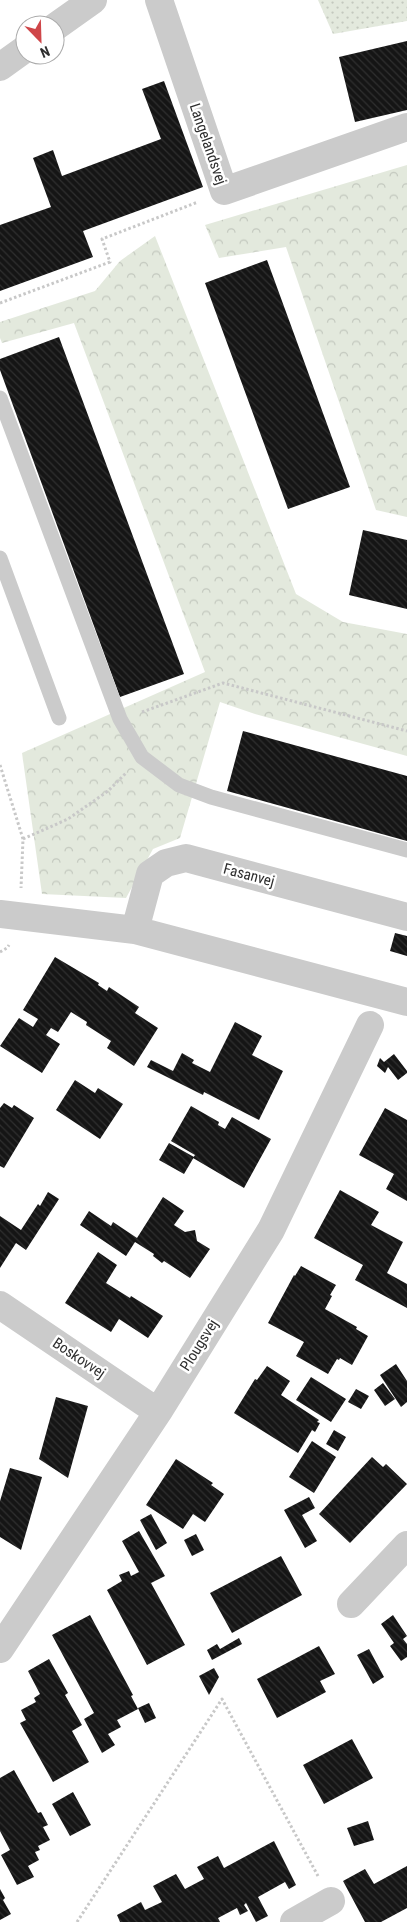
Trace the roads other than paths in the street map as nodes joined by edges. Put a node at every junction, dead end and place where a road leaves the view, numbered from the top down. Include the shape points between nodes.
1 (93, 0) edge
2 (159, 0) edge
3 (65, 20) edge
4 (15, 56) edge
5 (0, 66) edge
6 (407, 127) edge
7 (0, 398) edge
8 (0, 558) edge
9 (59, 718) dead end
10 (407, 850) edge
11 (10, 916) edge
12 (407, 917) edge
13 (135, 930) junction
14 (407, 1002) edge
15 (370, 1025) dead end
16 (0, 1304) edge
17 (158, 1412) junction
18 (407, 1545) edge
19 (351, 1604) dead end
20 (0, 1650) edge
21 (331, 1902) road end
22 (294, 1922) edge

1 - 3 street
2 - 6 street, Langelandsvej via 224,191
4 - 5 street
7 - 10 lane via 120,719 142,757 179,784 211,796
8 - 9 lane
11 - 13 street
12 - 13 street, Fasanvej via 186,858 166,863 150,874
13 - 14 street
15 - 17 street, Plougsvej via 271,1230
16 - 17 street, Boskovvej
17 - 20 street, Plougsvej
18 - 19 street
21 - 22 street

